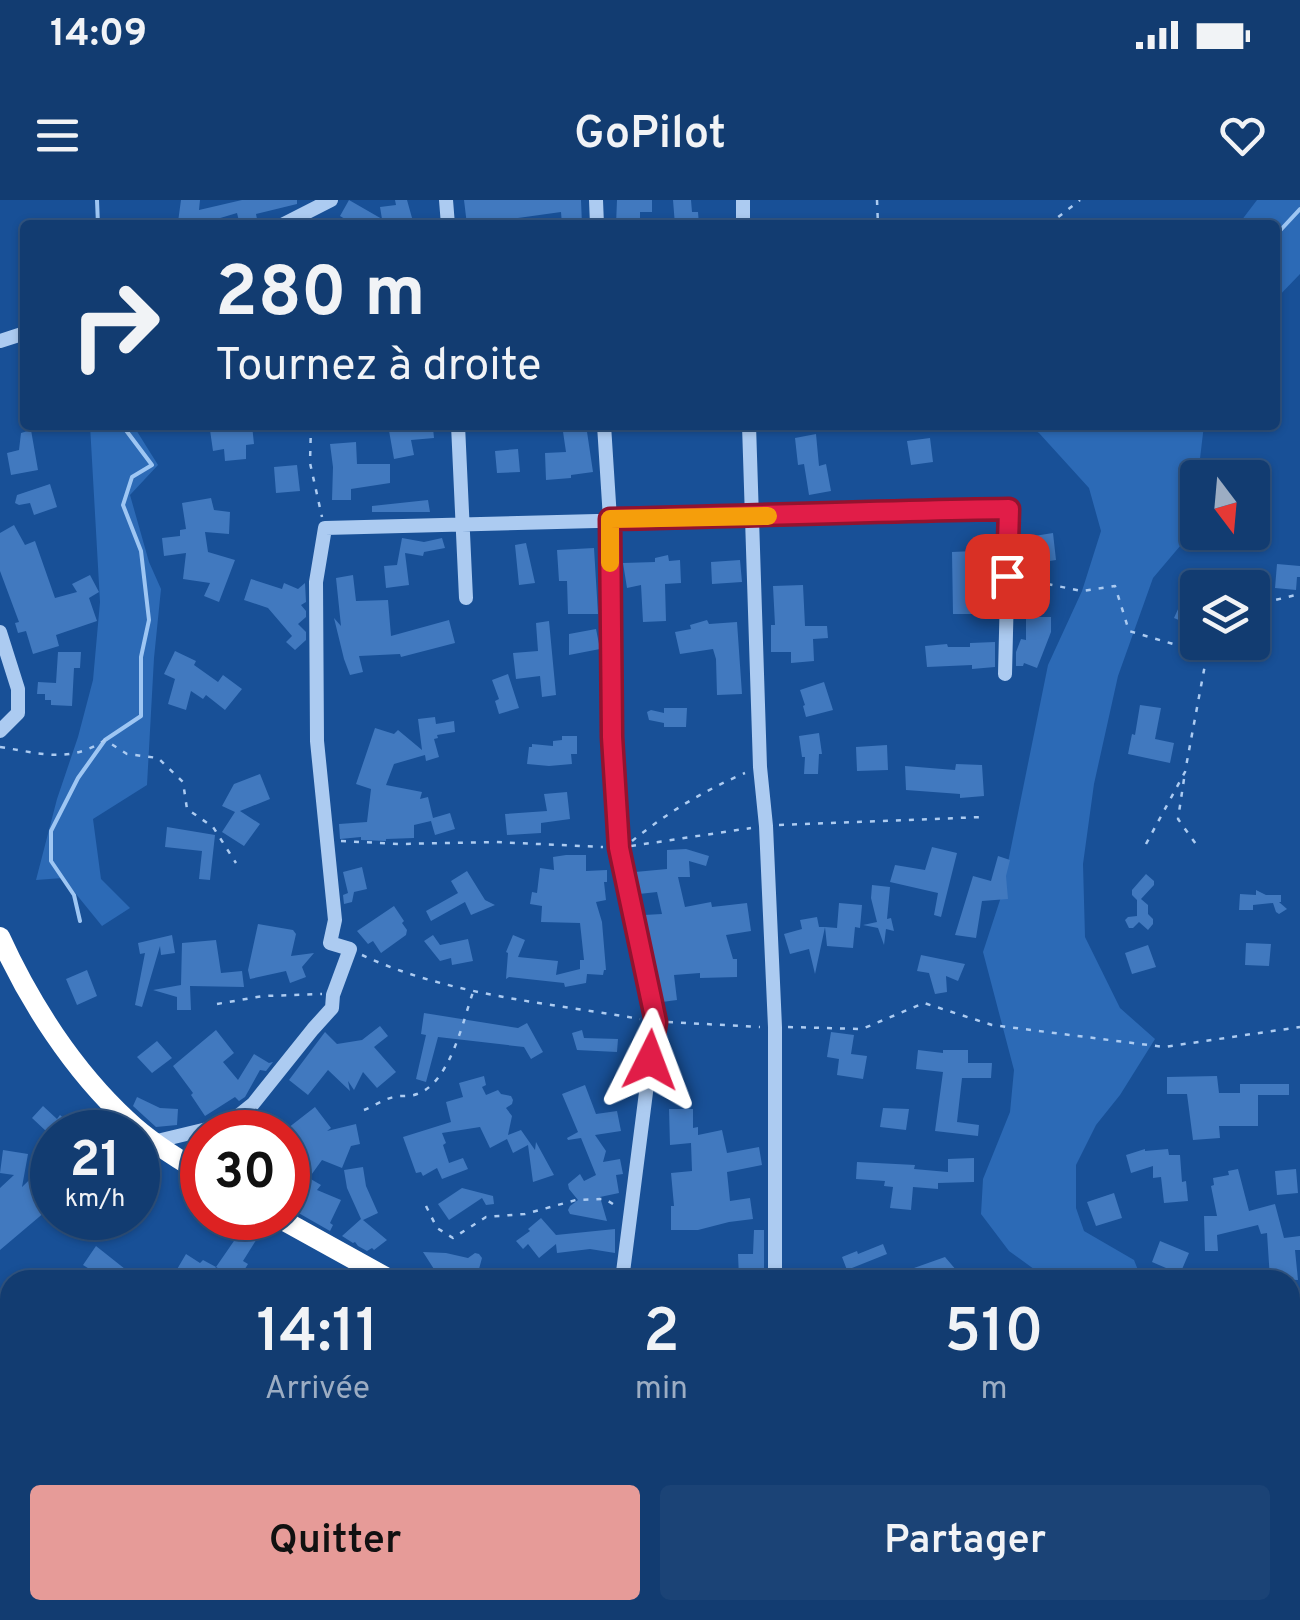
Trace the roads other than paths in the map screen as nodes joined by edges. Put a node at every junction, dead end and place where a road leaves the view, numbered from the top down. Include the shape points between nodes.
1 (331, 200) edge
2 (292, 220) edge
3 (458, 430) edge
4 (604, 430) edge
5 (750, 430) edge
6 (754, 516) junction
7 (610, 519) junction
8 (464, 522) junction
9 (466, 598) dead end
10 (0, 632) edge
11 (1005, 674) dead end
12 (0, 731) edge
13 (0, 936) edge
14 (117, 1110) edge
15 (160, 1140) edge
16 (310, 1235) edge
17 (372, 1270) edge
18 (623, 1270) edge
19 (775, 1270) edge

1 - 2 street
3 - 8 street
4 - 7 street
5 - 6 street
6 - 7 street
6 - 11 street via 1009,509
6 - 19 street via 775,1027
7 - 8 street
7 - 18 street via 612,737 622,847 656,1022
8 - 9 street
8 - 15 street via 325,528 316,582 317,740 334,920 330,943 350,950 332,1008 253,1104 228,1124
10 - 12 street via 18,689 18,713
13 - 14 highway via 80,1070
16 - 17 highway

